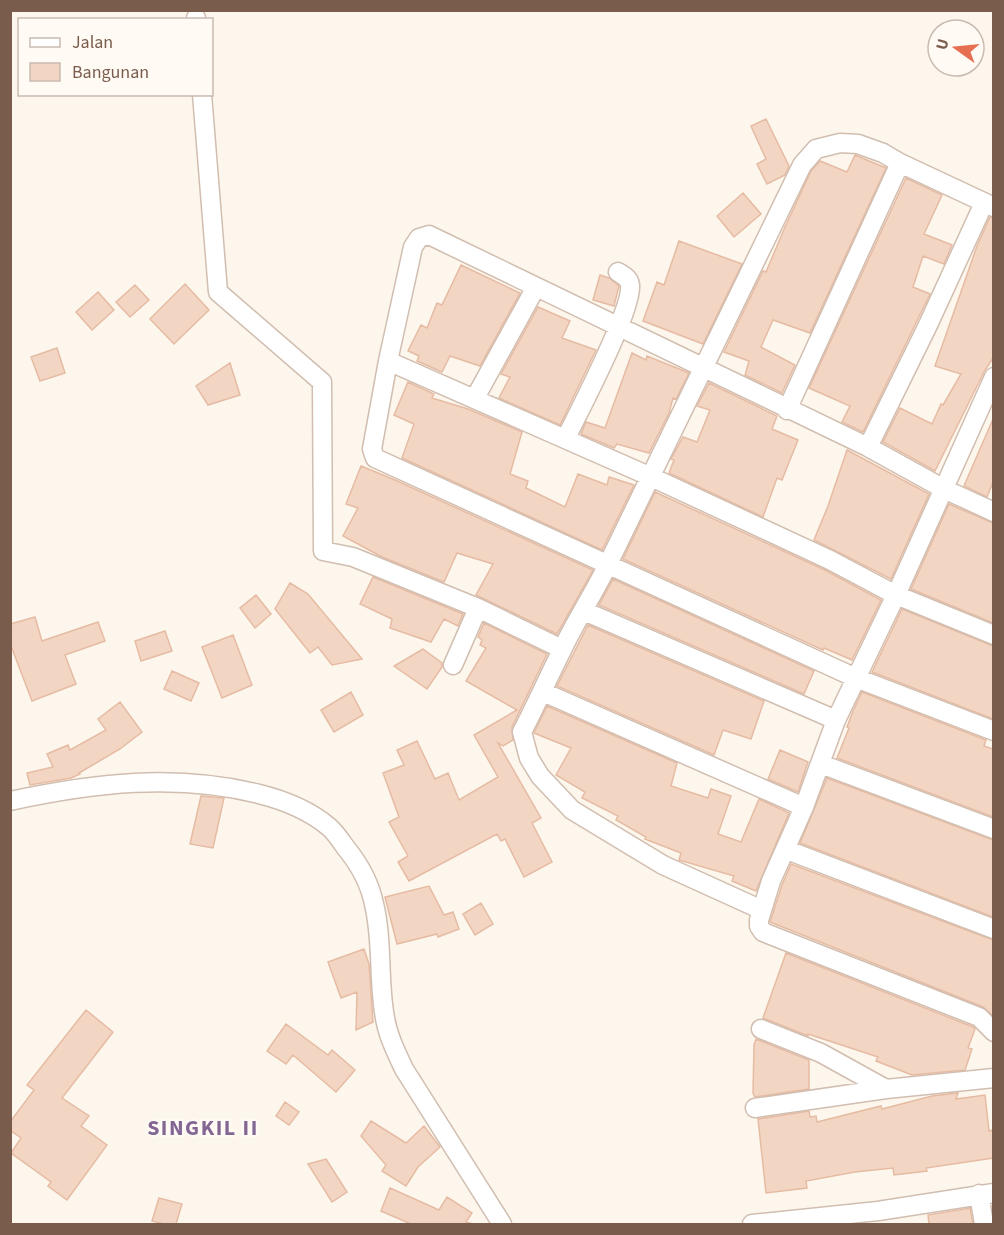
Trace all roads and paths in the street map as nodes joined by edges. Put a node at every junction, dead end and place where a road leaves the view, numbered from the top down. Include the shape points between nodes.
1 (202, 96) edge
2 (900, 163) junction
3 (989, 205) edge
4 (618, 272) dead end
5 (536, 287) junction
6 (618, 327) junction
7 (388, 361) junction
8 (704, 369) junction
9 (993, 378) edge
10 (476, 398) junction
11 (787, 410) junction
12 (566, 438) junction
13 (868, 447) junction
14 (649, 476) junction
15 (944, 489) junction
16 (993, 512) edge
17 (608, 564) junction
18 (896, 595) junction
19 (478, 608) junction
20 (584, 610) junction
21 (993, 635) edge
22 (562, 649) junction
23 (453, 665) dead end
24 (856, 678) junction
25 (543, 692) junction
26 (836, 720) junction
27 (993, 731) edge
28 (821, 764) junction
29 (10, 801) edge
30 (804, 807) junction
31 (993, 829) edge
32 (786, 850) junction
33 (762, 910) junction
34 (993, 929) edge
35 (760, 1029) dead end
36 (993, 1032) edge
37 (993, 1078) edge
38 (886, 1089) junction
39 (755, 1108) dead end
40 (986, 1193) edge
41 (502, 1224) edge
42 (762, 1224) edge
43 (984, 1224) edge

1 - 19 street via 218,292 322,382 323,550 353,557
2 - 3 street
2 - 8 street via 858,144 840,143 816,149 802,165
2 - 11 street
3 - 13 street
4 - 6 street via 628,278 630,286
5 - 6 street
5 - 7 street via 429,235 419,238 412,247
5 - 10 street
6 - 8 street
6 - 12 street
7 - 10 street
7 - 17 street via 372,449 375,458
8 - 11 street
8 - 14 street
9 - 15 street
10 - 12 street
11 - 13 street
12 - 14 street
13 - 15 street
14 - 17 street
14 - 18 street
15 - 16 street
15 - 18 street
17 - 20 street
17 - 24 street
18 - 21 street
18 - 24 street
19 - 22 street
19 - 23 street
20 - 22 street
20 - 26 street
22 - 25 street
24 - 26 street
24 - 27 street
25 - 30 street
25 - 33 street via 522,732 529,758 540,776 572,810 663,865
26 - 28 street
28 - 30 street
28 - 31 street
29 - 41 street via 122,782 184,781 275,798 329,827 358,863 374,903 384,1017 391,1043
30 - 32 street
32 - 33 street
32 - 34 street
33 - 36 street via 759,926 763,932 979,1017
35 - 38 street via 821,1053
37 - 38 street
38 - 39 street
40 - 42 street via 878,1211
40 - 43 street

